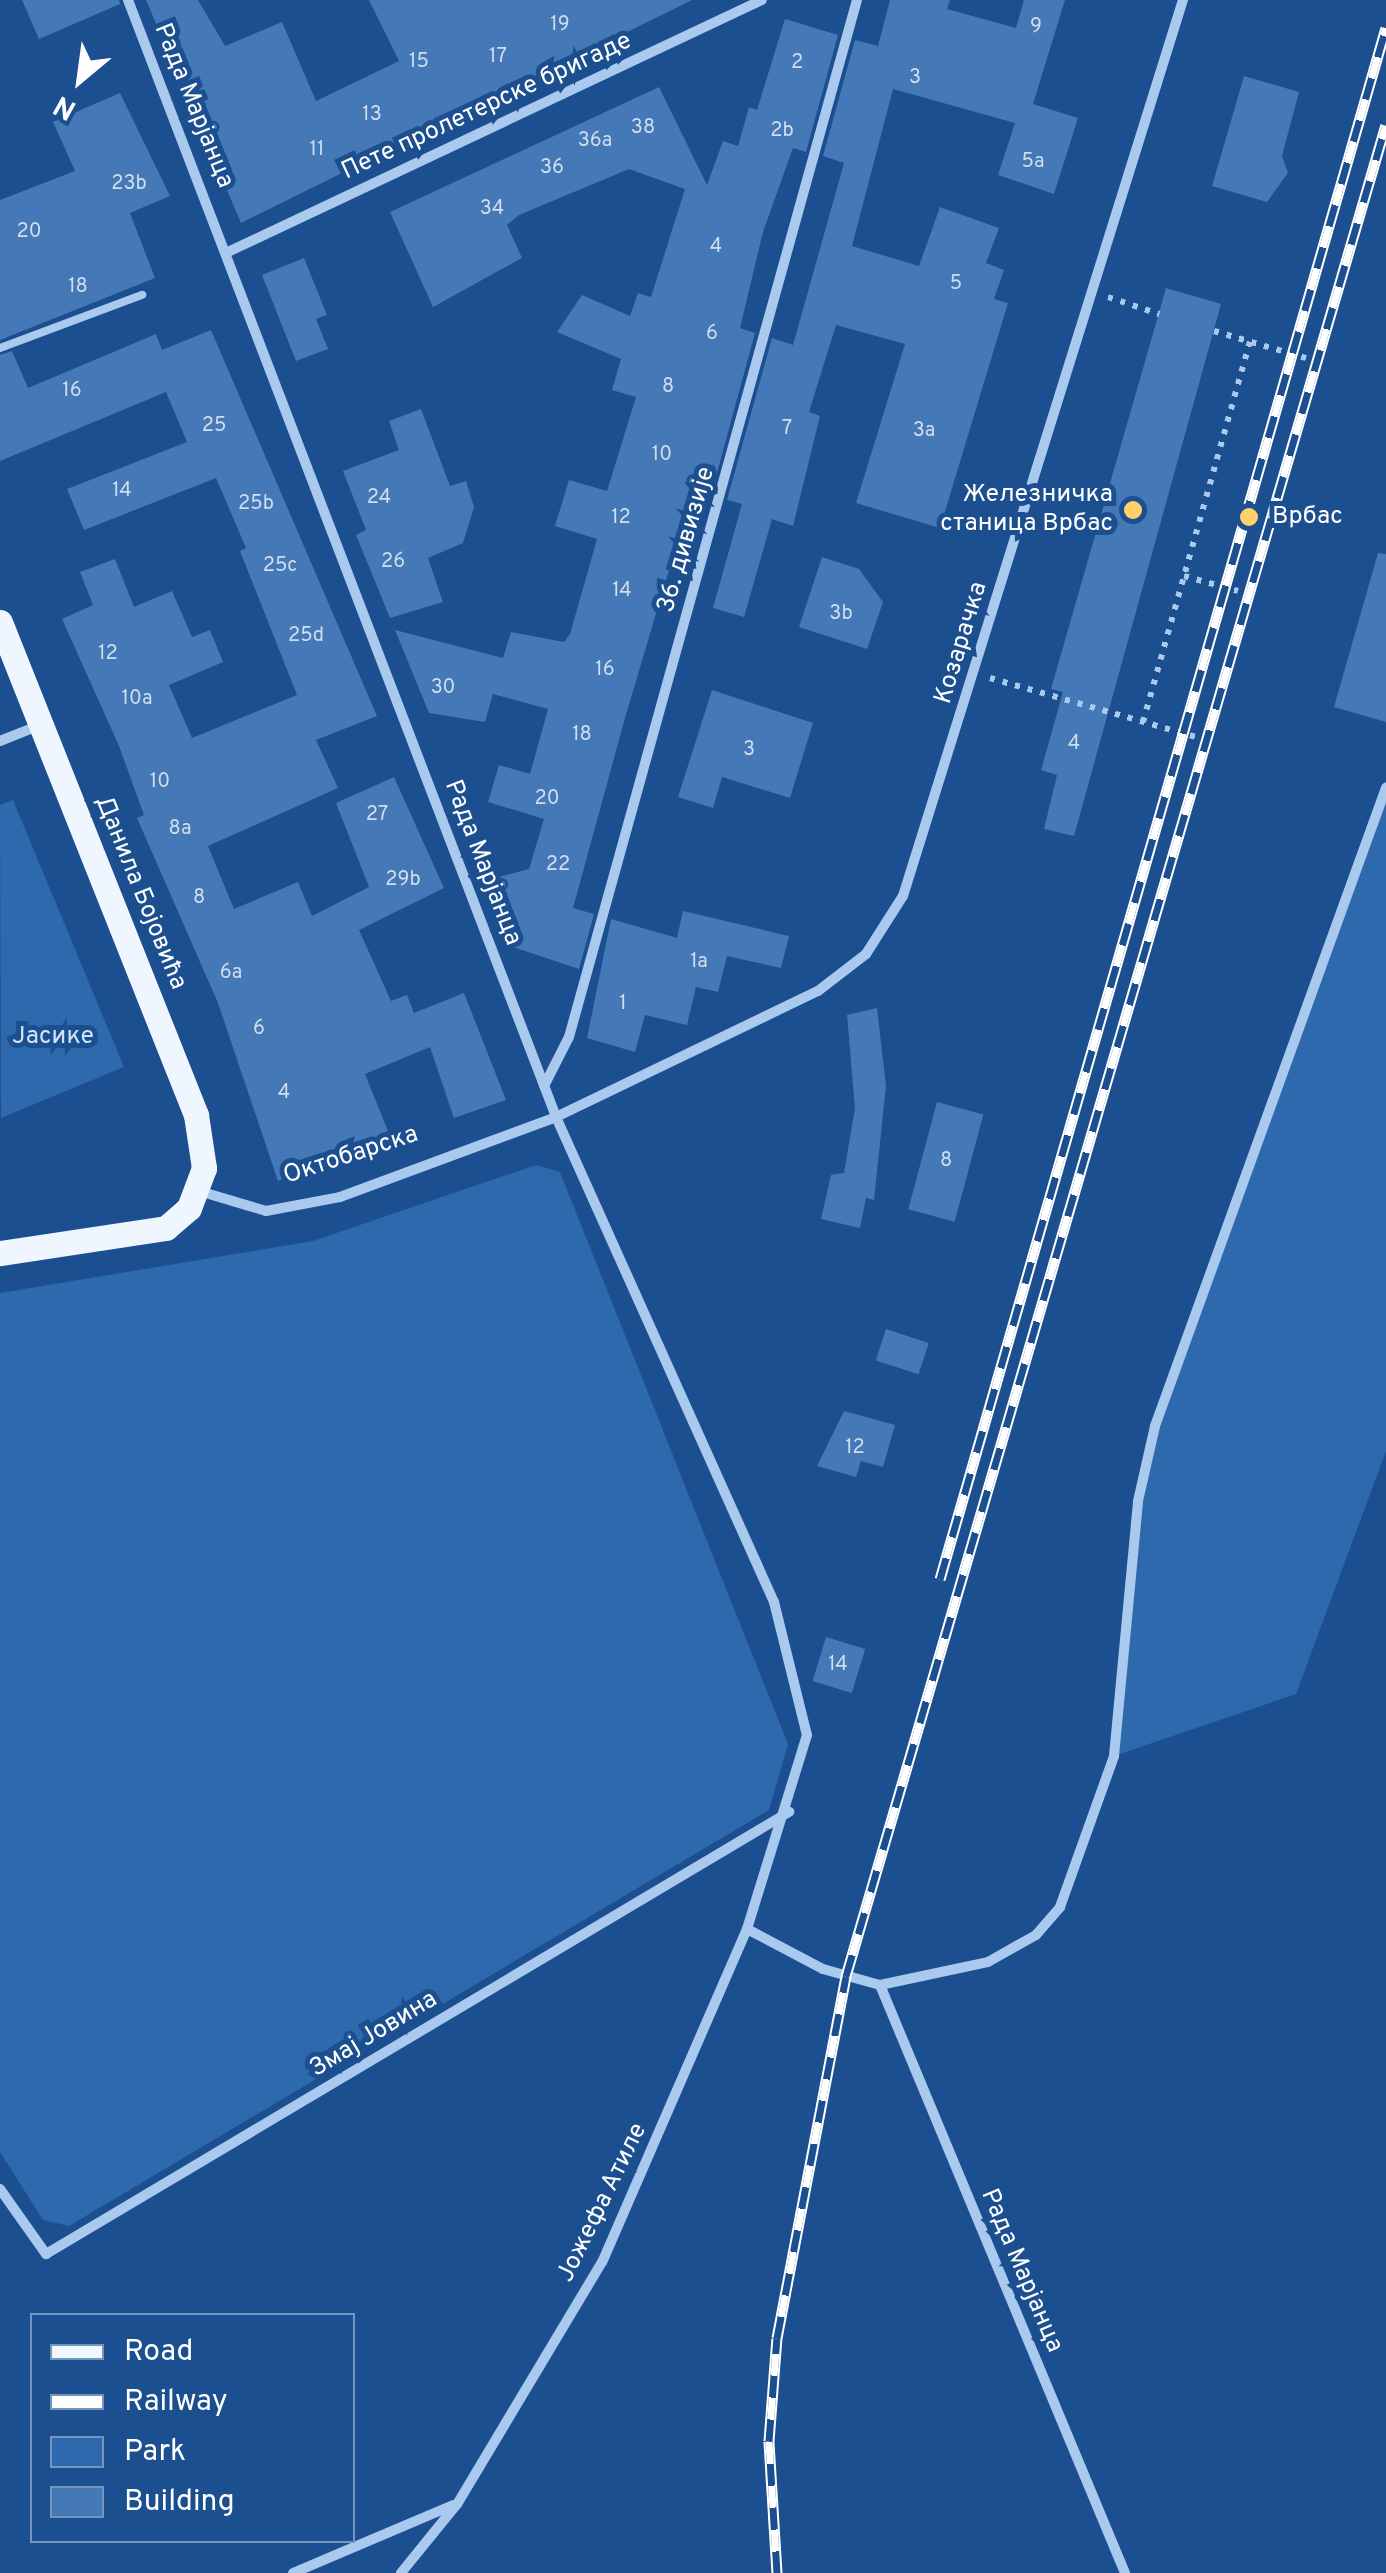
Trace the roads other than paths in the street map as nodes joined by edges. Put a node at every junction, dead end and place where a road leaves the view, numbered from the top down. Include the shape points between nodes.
1 (128, 0) edge
2 (762, 0) edge
3 (857, 0) edge
4 (1183, 0) edge
5 (230, 250) junction
6 (142, 295) dead end
7 (0, 348) edge
8 (0, 622) edge
9 (41, 724) junction
10 (0, 741) edge
11 (1386, 788) edge
12 (544, 1086) junction
13 (556, 1118) junction
14 (198, 1190) junction
15 (0, 1253) edge
16 (807, 1735) joint
17 (791, 1811) junction
18 (747, 1929) junction
19 (880, 1985) junction
20 (0, 2189) edge
21 (457, 2504) junction
22 (293, 2573) edge
23 (402, 2573) edge
24 (1126, 2573) edge

1 - 5 street, Рада Марјанца
2 - 5 street, Пете пролетерске бригаде
3 - 12 street, 36. дивизије via 569,1037
4 - 13 street, Козарачка via 903,896 866,954 818,991
5 - 12 street, Рада Марјанца
6 - 7 lane
8 - 9 main road, Данила Бојовића
9 - 10 street
9 - 14 main road, Данила Бојовића via 196,1115
11 - 19 street via 1155,1426 1138,1501 1114,1756 1073,1882 1046,1925 1015,1948
12 - 13 street, Рада Марјанца
13 - 14 street, Октобарска via 294,1209 266,1211
13 - 16 street, Рада Марјанца via 774,1602
14 - 15 main road via 166,1228
16 - 17 street, Јожефа Атиле
17 - 18 street, Јожефа Атиле
17 - 20 street, Змај Јовина via 46,2254
18 - 19 street via 823,1970
18 - 21 street, Јожефа Атиле via 602,2262
19 - 24 street, Рада Марјанца
21 - 22 street
21 - 23 street, Јожефа Атиле

